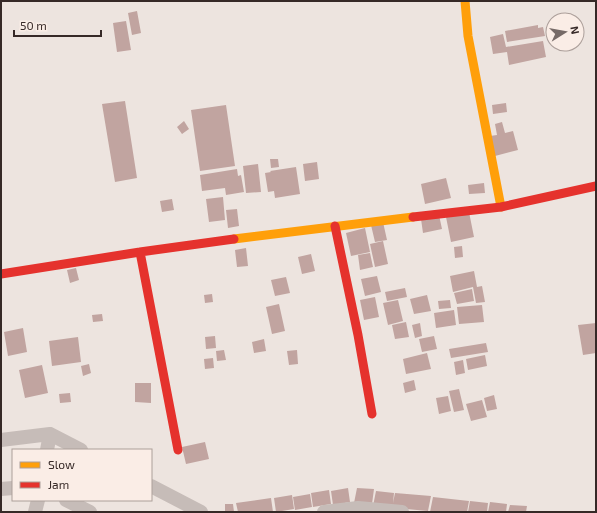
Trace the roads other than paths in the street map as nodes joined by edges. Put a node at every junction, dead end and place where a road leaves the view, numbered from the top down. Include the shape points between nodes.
1 (465, 1) edge
2 (596, 186) edge
3 (501, 207) junction
4 (335, 226) junction
5 (140, 252) junction
6 (1, 274) edge
7 (372, 414) dead end
8 (50, 434) junction
9 (1, 440) edge
10 (47, 449) edge
11 (79, 449) edge
12 (178, 450) dead end
13 (152, 487) edge
14 (12, 488) edge
15 (1, 489) edge
16 (38, 501) edge
17 (68, 501) edge
18 (382, 511) edge
19 (36, 512) edge
20 (90, 512) edge
21 (202, 512) edge
22 (329, 512) edge
23 (402, 512) edge

1 - 3 street via 468,36
2 - 3 street
3 - 4 street
4 - 5 street
4 - 7 street
5 - 6 street
5 - 12 street
8 - 9 street
8 - 10 street
8 - 11 street
13 - 21 street
14 - 15 street
16 - 19 street
17 - 20 street
18 - 22 street via 358,508
18 - 23 street

